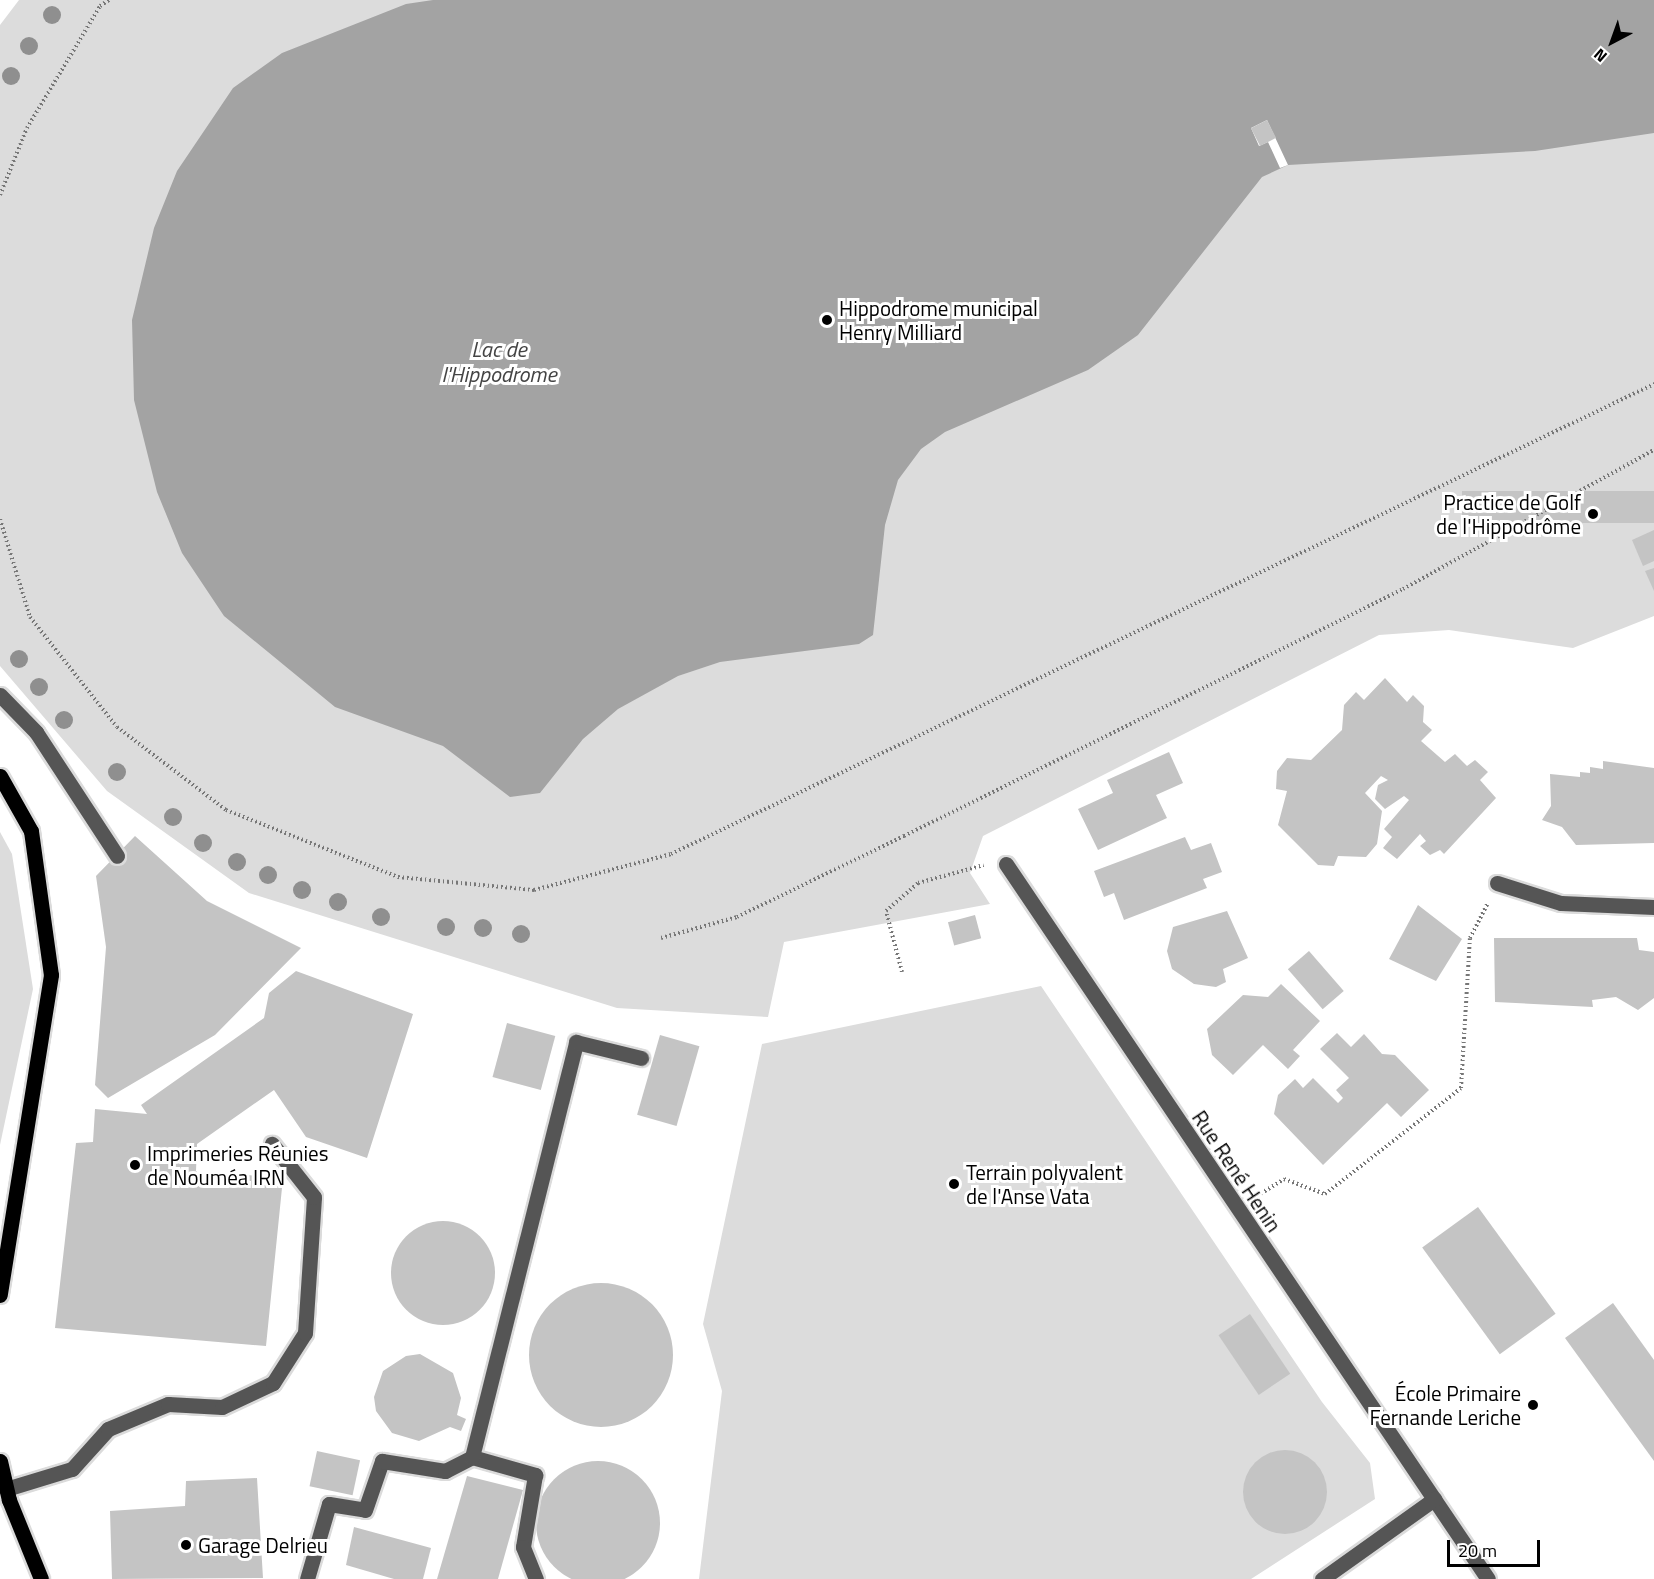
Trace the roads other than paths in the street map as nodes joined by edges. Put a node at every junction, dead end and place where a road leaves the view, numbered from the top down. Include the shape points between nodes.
1 (0, 695) edge
2 (0, 776) edge
3 (117, 856) dead end
4 (1006, 864) road end
5 (1497, 883) road end
6 (1654, 907) edge
7 (641, 1058) dead end
8 (272, 1144) dead end
9 (0, 1295) edge
10 (472, 1457) junction
11 (0, 1461) edge
12 (6, 1489) junction
13 (1434, 1499) junction
14 (40, 1579) edge
15 (307, 1579) edge
16 (536, 1579) edge
17 (1322, 1579) edge
18 (1488, 1579) edge

1 - 3 street via 36,732
2 - 9 main road via 31,831 51,975
4 - 13 street, Rue René Henin
5 - 6 street via 1562,903
7 - 10 street via 576,1042
8 - 12 street via 314,1197 305,1332 273,1383 222,1407 168,1404 108,1429 72,1470
10 - 15 street via 445,1471 382,1461 365,1510 329,1504
10 - 16 street via 535,1475 523,1546
11 - 12 main road
12 - 14 main road
13 - 17 street
13 - 18 street, Rue René Henin

